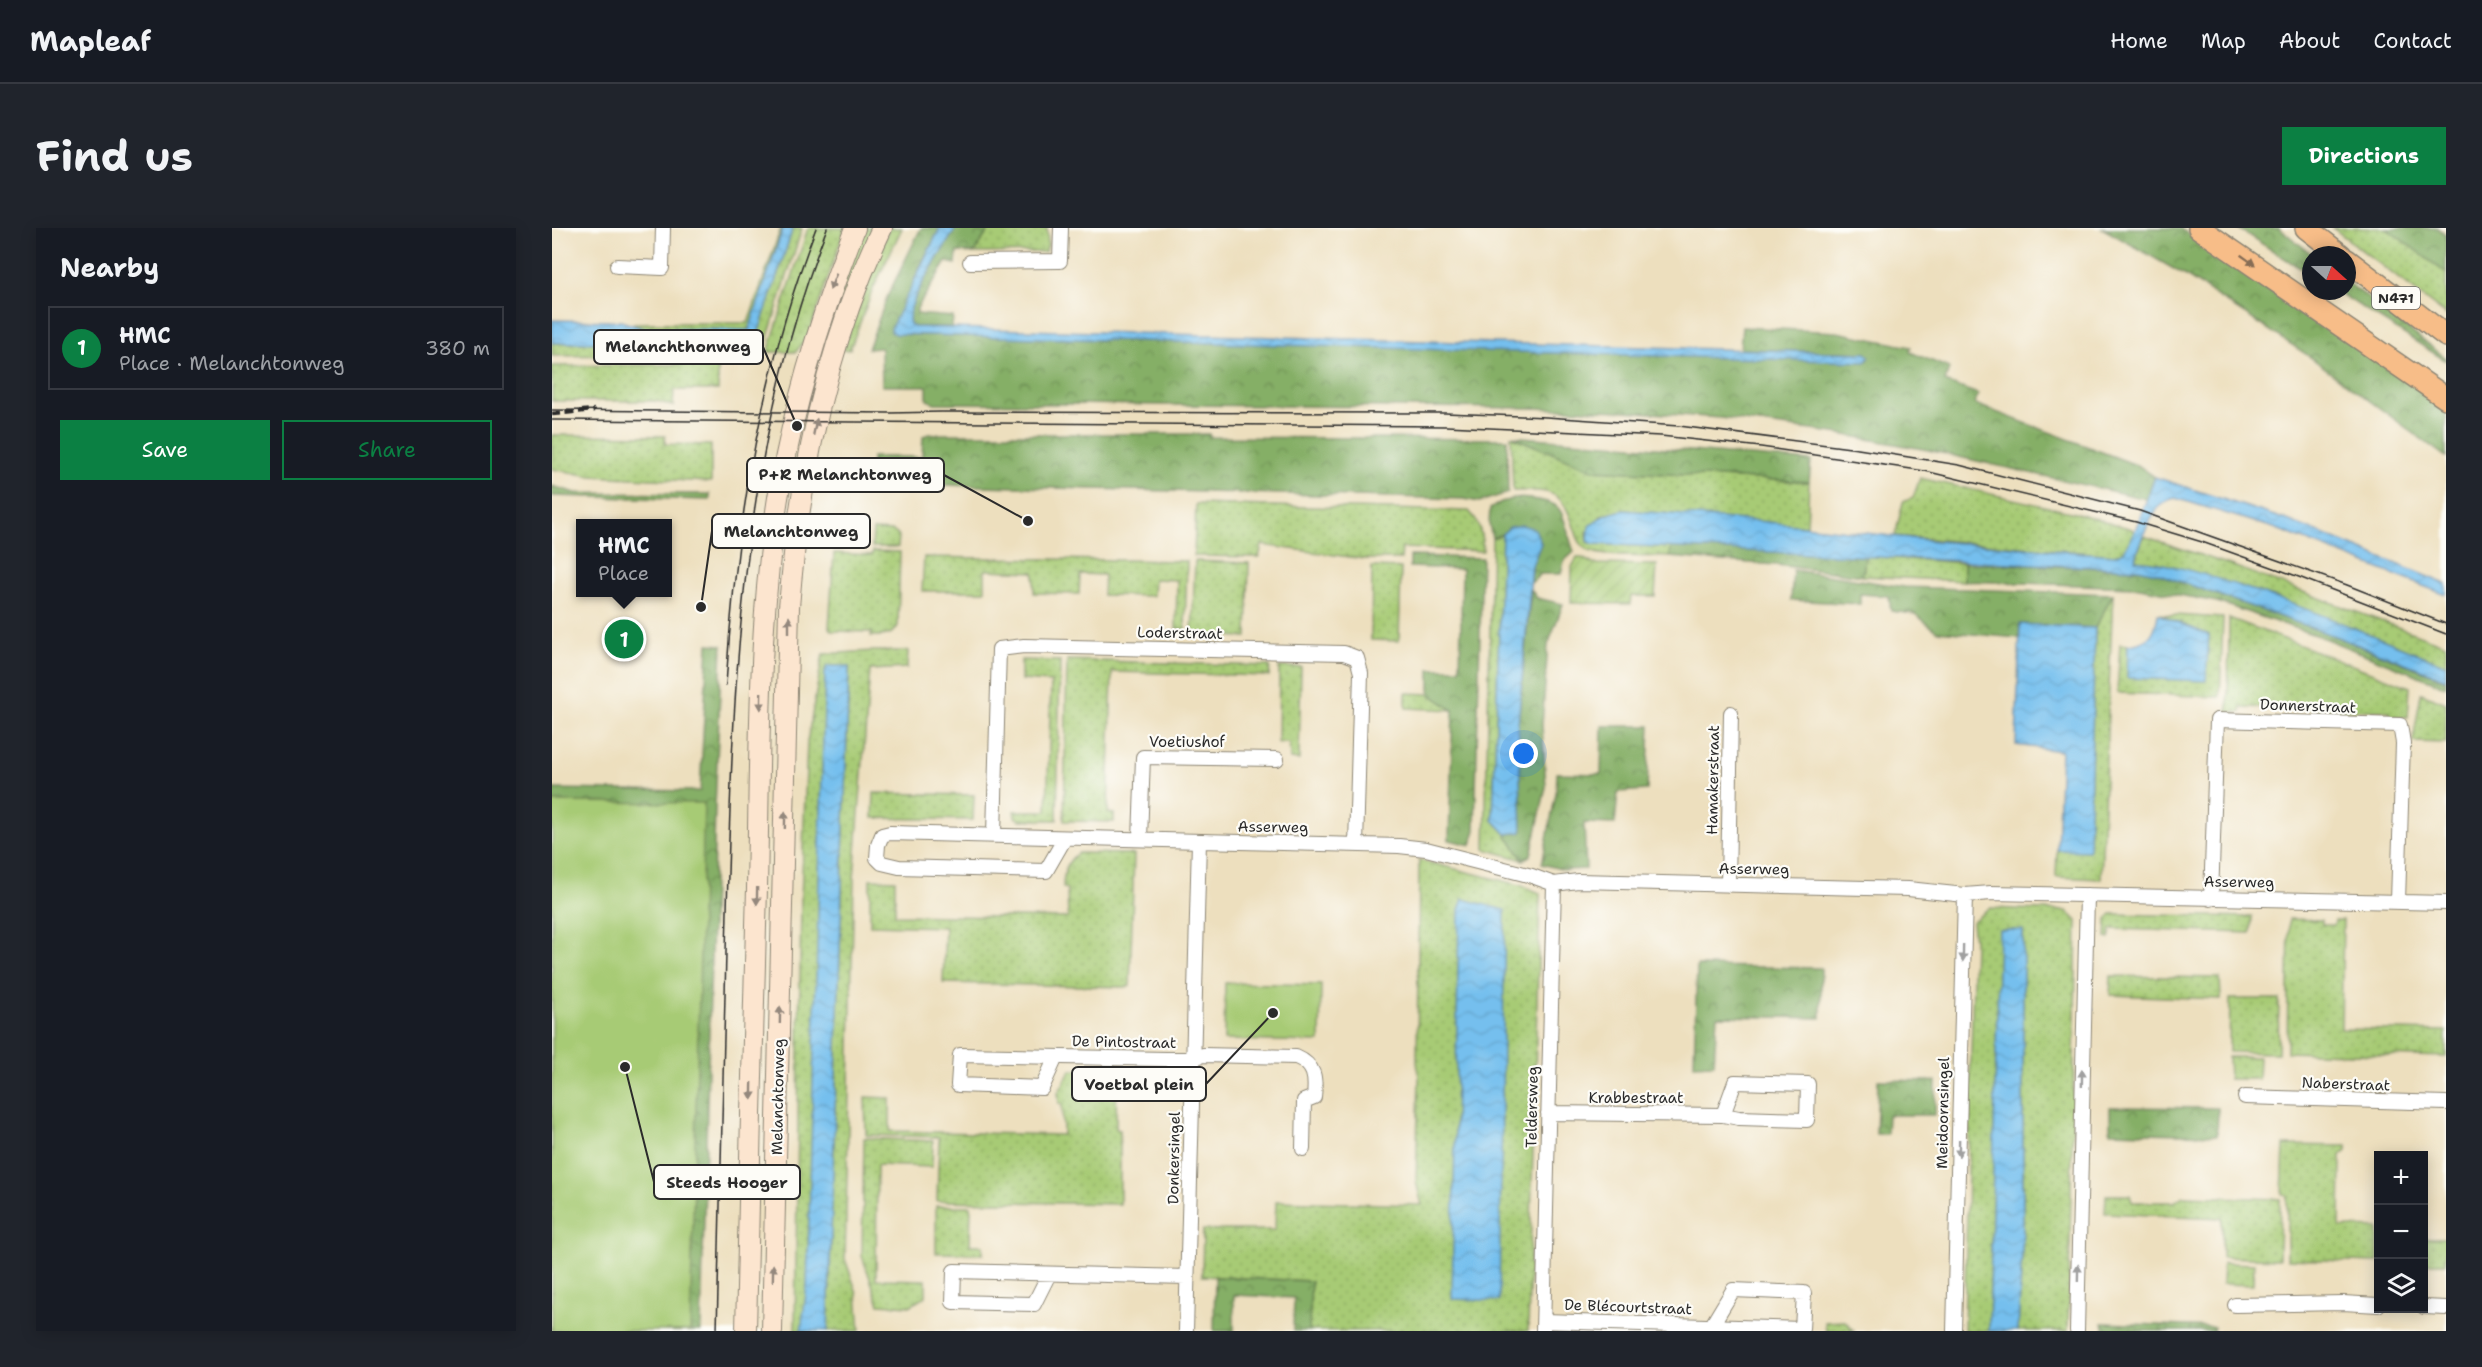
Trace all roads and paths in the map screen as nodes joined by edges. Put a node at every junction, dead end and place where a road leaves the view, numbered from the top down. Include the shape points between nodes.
1 (663, 228) edge
2 (855, 228) edge
3 (882, 228) edge
4 (1061, 228) edge
5 (2199, 228) edge
6 (2306, 228) edge
7 (2329, 246) edge
8 (970, 262) dead end
9 (617, 266) dead end
10 (2356, 267) edge
11 (2446, 336) edge
12 (2446, 398) edge
13 (1731, 713) dead end
14 (1277, 759) dead end
15 (994, 836) junction
16 (1065, 838) junction
17 (1140, 839) junction
18 (1199, 842) junction
19 (1356, 845) junction
20 (1554, 884) junction
21 (1728, 885) junction
22 (1965, 895) junction
23 (2087, 895) junction
24 (2211, 898) junction
25 (2398, 901) junction
26 (2446, 903) edge
27 (1056, 1057) junction
28 (1192, 1059) junction
29 (2245, 1097) dead end
30 (2446, 1103) edge
31 (1548, 1113) junction
32 (1723, 1115) junction
33 (1303, 1149) dead end
34 (1049, 1274) junction
35 (1187, 1276) junction
36 (2235, 1305) dead end
37 (2374, 1305) edge
38 (2428, 1307) edge
39 (2446, 1308) edge
40 (1712, 1325) junction
41 (1543, 1326) edge
42 (746, 1331) edge
43 (772, 1331) edge
44 (1186, 1331) edge
45 (1954, 1331) edge
46 (2078, 1331) edge

1 - 9 street via 662,268
2 -> 42 street, Melanchtonweg via 828,297 798,404 780,486 764,620
43 -> 3 street, Melanchtonweg via 789,607 794,547 822,397 848,308
4 - 8 street via 1060,261
5 -> 12 main road
6 - 7 main road
10 - 11 main road, N471
13 - 21 street, Hamakerstraat
14 - 17 street, Voetiushof via 1143,757
15 - 16 street, Asserweg
15 - 16 street, Asserweg via 890,833 882,835 877,858 899,867 1046,871
15 - 19 street, Loderstraat via 999,649 1024,646 1344,653 1357,658 1361,673
16 - 17 street, Asserweg
17 - 18 street, Asserweg
18 - 19 street, Asserweg
18 - 28 street, Donkersingel
19 - 20 street, Asserweg via 1426,849
20 - 21 street, Asserweg via 1578,881
20 - 31 street, Teldersweg
21 - 22 street, Asserweg
22 - 23 street, Asserweg
22 -> 45 street, Meidoornsingel
23 - 24 street, Asserweg
46 -> 23 street
24 - 25 street, Asserweg
24 - 25 street, Donnerstraat via 2217,720 2400,725 2403,742
25 - 26 street, Asserweg
27 - 27 street, De Pintostraat via 1042,1088 958,1085 960,1055
27 - 28 street, De Pintostraat
28 - 33 street, De Pintostraat via 1203,1055 1296,1057 1308,1062 1316,1084 1314,1097 1304,1101
28 - 35 street, Donkersingel
29 - 30 street, Naberstraat
31 - 32 street, Krabbestraat
31 - 41 street, Teldersweg
32 - 32 street, Krabbestraat via 1807,1120 1808,1084 1735,1082
34 - 34 street via 1034,1304 953,1302 954,1271
34 - 35 street
35 - 44 street, Donkersingel
36 - 37 street
38 - 39 street
40 - 40 street, De Blécourtstraat via 1802,1329 1804,1293 1733,1290
40 - 41 street, De Blécourtstraat

